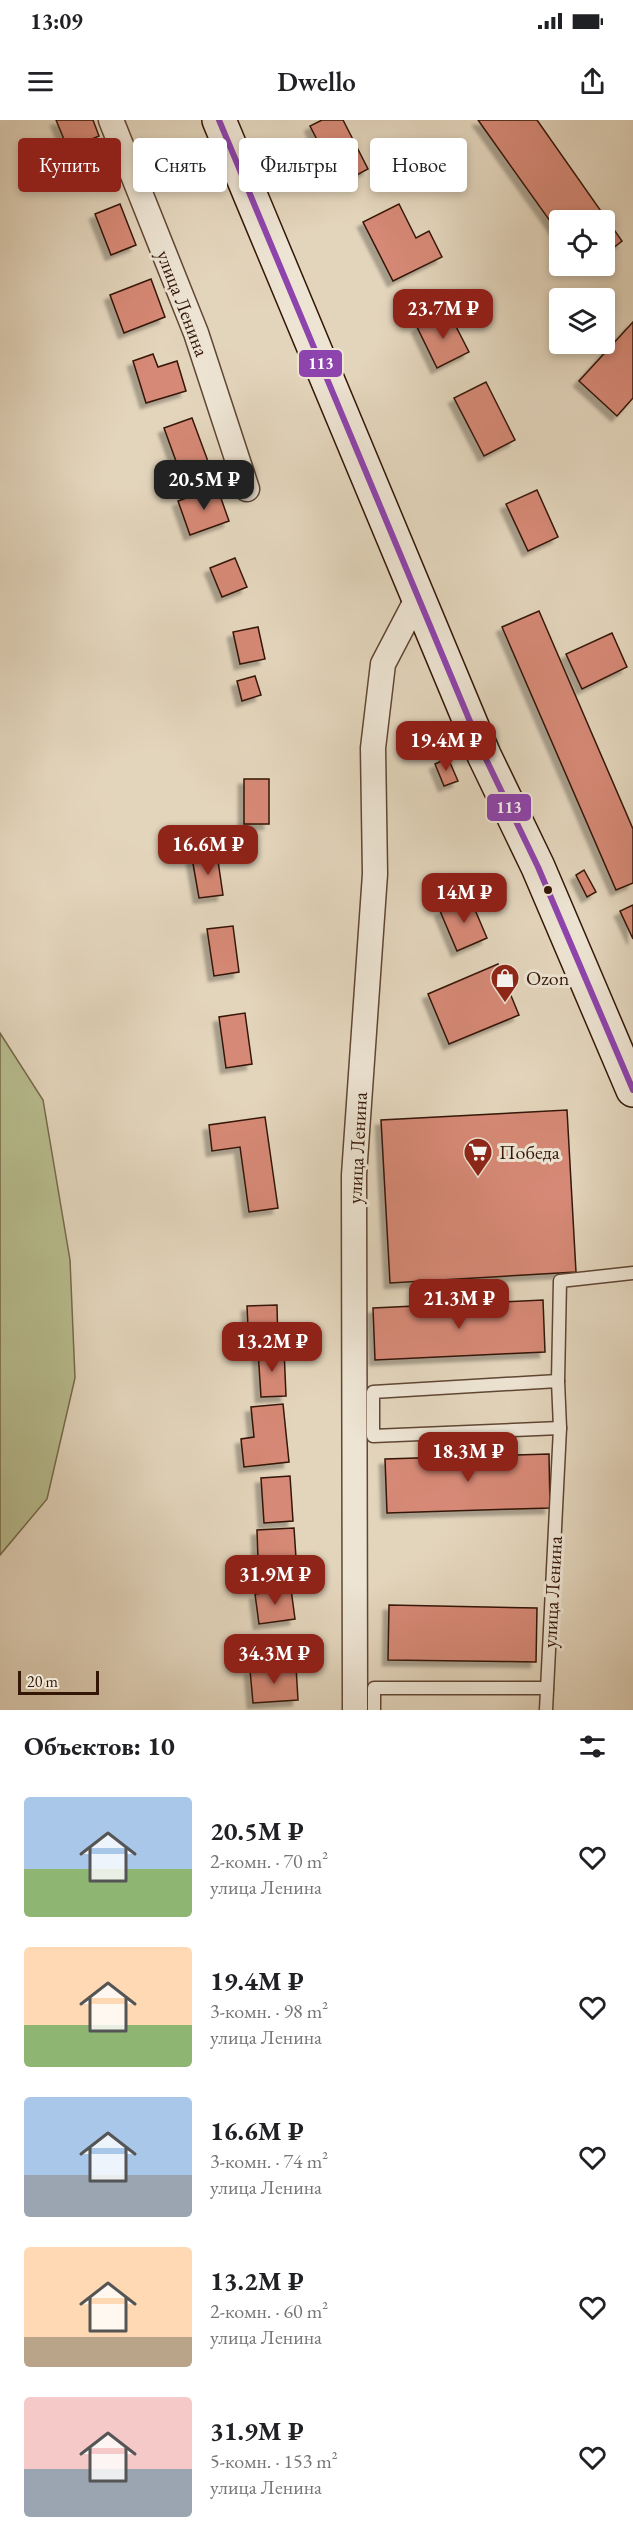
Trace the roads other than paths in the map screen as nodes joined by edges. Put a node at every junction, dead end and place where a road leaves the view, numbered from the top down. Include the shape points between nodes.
1 (111, 120) edge
2 (219, 120) edge
3 (247, 489) dead end
4 (418, 597) junction
5 (633, 1090) edge
6 (633, 1273) edge
7 (558, 1381) junction
8 (560, 1428) junction
9 (547, 1688) junction
10 (355, 1710) edge
11 (374, 1710) edge
12 (546, 1710) edge

1 - 3 street, улица Ленина via 195,333
2 - 4 main road
4 - 5 main road
4 - 10 street, улица Ленина via 383,664 373,748 375,874 354,1175
6 - 7 lane, улица Ленина via 560,1281
7 - 8 lane, улица Ленина
7 - 8 lane via 373,1392 373,1436
8 - 9 lane, улица Ленина
9 - 11 lane via 374,1688
9 - 12 lane, улица Ленина

